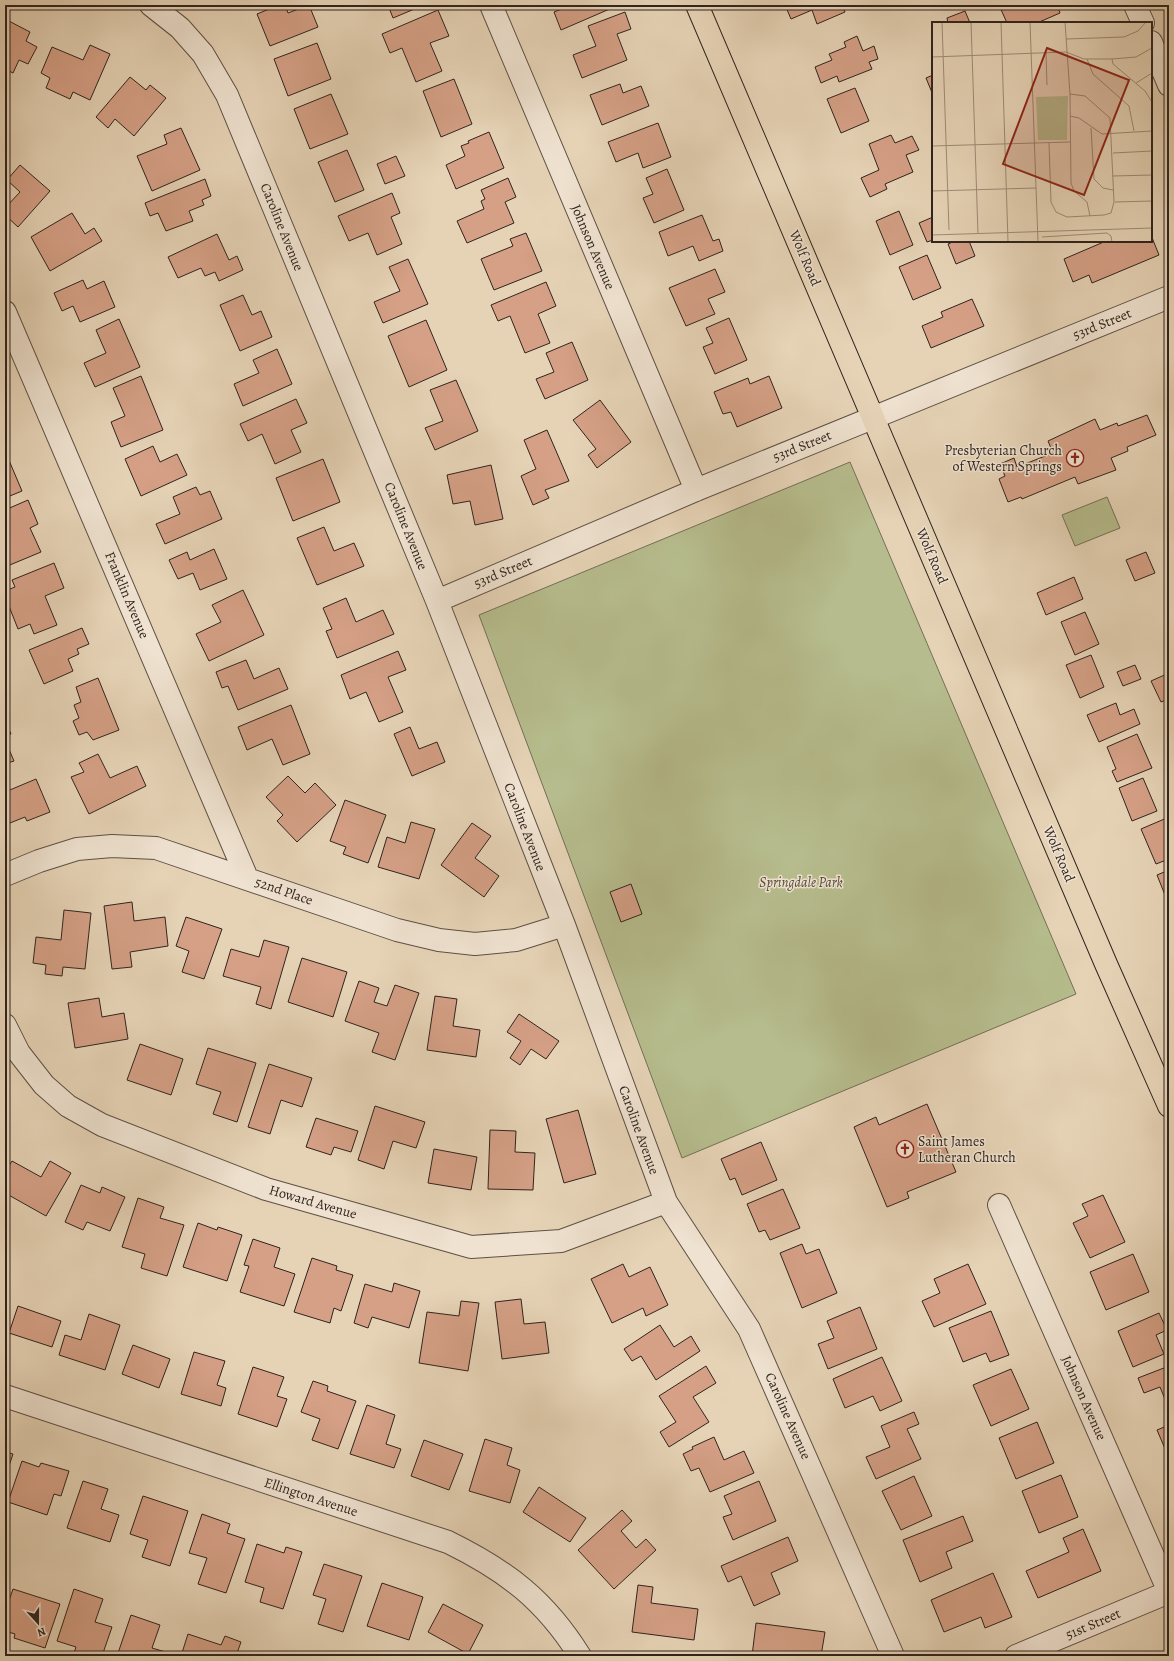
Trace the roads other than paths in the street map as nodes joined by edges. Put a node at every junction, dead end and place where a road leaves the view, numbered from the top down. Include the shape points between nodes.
1 (151, 5) edge
2 (491, 5) edge
3 (697, 5) edge
4 (1135, 5) edge
5 (1143, 22) edge
6 (1152, 44) edge
7 (1169, 85) edge
8 (1169, 297) edge
9 (5, 312) edge
10 (873, 417) junction
11 (696, 490) junction
12 (437, 601) junction
13 (5, 875) edge
14 (247, 878) junction
15 (564, 925) junction
16 (5, 1025) edge
17 (1169, 1106) edge
18 (666, 1202) junction
19 (999, 1205) dead end
20 (5, 1396) edge
21 (1169, 1592) edge
22 (580, 1656) edge
23 (893, 1656) edge
24 (1016, 1656) edge

1 - 12 street, Caroline Avenue via 180,28 204,54 227,95
2 - 11 street, Johnson Avenue
3 - 10 main road, Wolf Road
4 - 5 street
6 - 7 street
8 - 10 street, 53rd Street
9 - 14 street, Franklin Avenue
10 - 11 street, 53rd Street
10 - 17 main road, Wolf Road
11 - 12 street, 53rd Street
12 - 15 street, Caroline Avenue
13 - 14 street, 52nd Place via 77,849 112,846 156,848
14 - 15 street, 52nd Place via 397,930 439,940 476,944 516,940
15 - 18 street, Caroline Avenue
16 - 18 street, Howard Avenue via 19,1053 44,1085 68,1106 102,1125 266,1189 471,1247 561,1241
18 - 23 street, Caroline Avenue via 749,1329
19 - 21 street, Johnson Avenue
20 - 22 street, Ellington Avenue via 448,1542 481,1558 513,1579 544,1607
21 - 24 street, 51st Street

